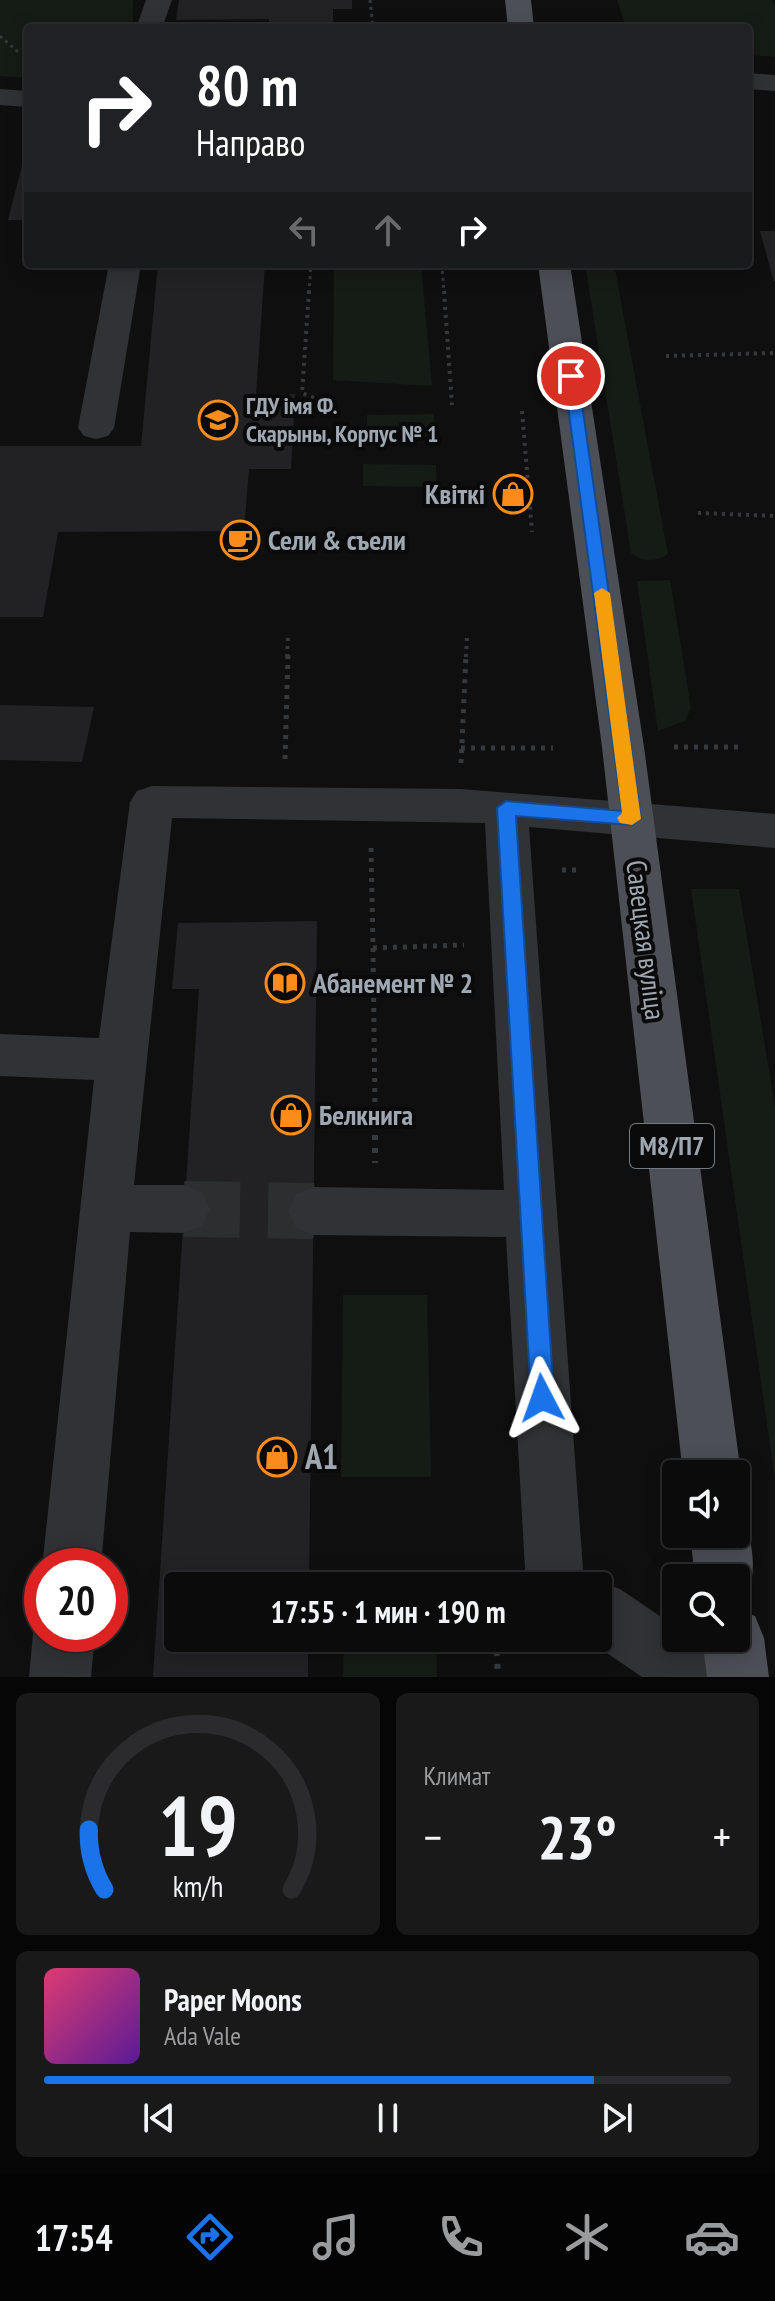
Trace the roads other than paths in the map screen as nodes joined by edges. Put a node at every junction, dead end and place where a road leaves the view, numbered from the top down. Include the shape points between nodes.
1 (159, 0) edge
2 (518, 0) edge
3 (150, 24) edge
4 (521, 24) edge
5 (752, 81) edge
6 (775, 83) edge
7 (0, 97) edge
8 (24, 99) edge
9 (124, 268) edge
10 (555, 268) edge
11 (96, 428) dead end
12 (506, 808) junction
13 (632, 819) junction
14 (775, 831) edge
15 (0, 1055) edge
16 (121, 1060) junction
17 (109, 1208) junction
18 (184, 1209) tunnel mouth
19 (314, 1211) tunnel mouth
20 (530, 1214) junction
21 (710, 1460) edge
22 (73, 1548) edge
23 (553, 1572) edge
24 (612, 1620) edge
25 (62, 1652) edge
26 (735, 1652) edge
27 (60, 1677) edge
28 (696, 1677) edge
29 (738, 1677) edge

1 - 3 street
2 - 4 main road
5 - 6 street
7 - 8 street
9 - 11 street
10 - 13 main road, Савецкая вуліца / М8/П7
12 - 13 street
12 - 16 street via 152,802
12 - 20 street
13 - 14 street
13 - 21 main road, Савецкая вуліца / М8/П7
15 - 16 street
16 - 17 street
17 - 18 street
17 - 22 street
19 - 20 street
20 - 23 street
24 - 28 street
25 - 27 street
26 - 29 main road

